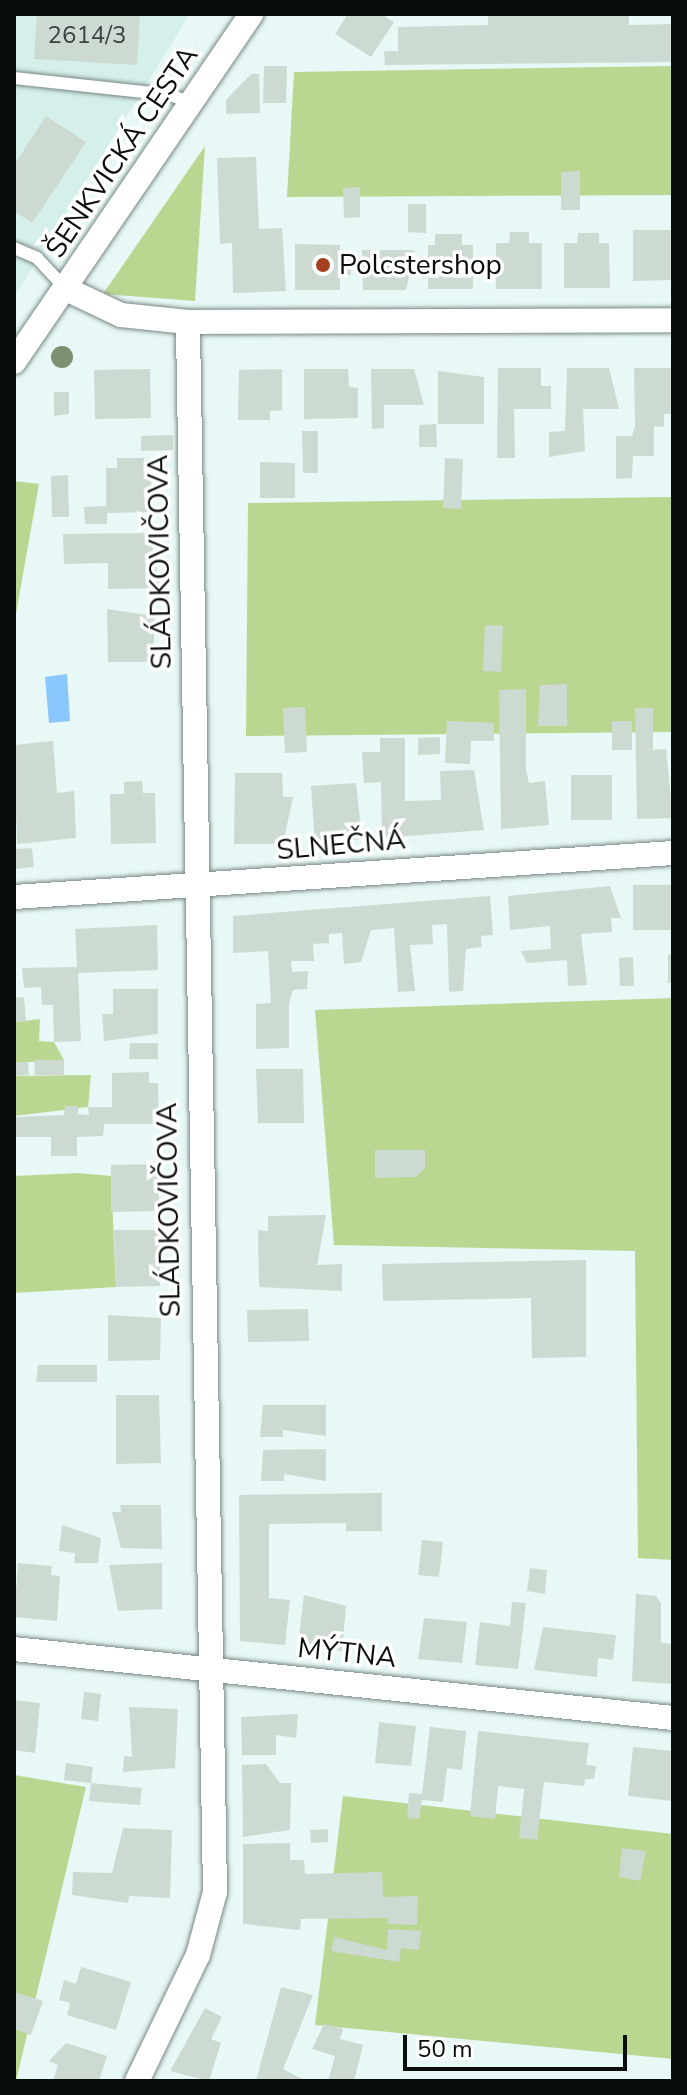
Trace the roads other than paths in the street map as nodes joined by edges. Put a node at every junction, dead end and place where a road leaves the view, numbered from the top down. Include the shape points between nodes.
1 (251, 14) edge
2 (14, 78) edge
3 (192, 104) junction
4 (14, 248) edge
5 (66, 289) junction
6 (673, 320) edge
7 (188, 322) junction
8 (14, 362) edge
9 (673, 853) edge
10 (194, 887) junction
11 (14, 897) edge
12 (14, 1649) edge
13 (207, 1668) junction
14 (673, 1718) edge
15 (137, 2081) edge

1 - 3 street, ŠENKVICKÁ CESTA
2 - 3 lane via 171,95
3 - 5 street, ŠENKVICKÁ CESTA
4 - 5 lane via 37,258
5 - 7 street via 121,315
5 - 8 street, ŠENKVICKÁ CESTA
6 - 7 street
7 - 10 street, SLÁDKOVIČOVA
9 - 10 street, SLNEČNÁ
10 - 11 street, SLNEČNÁ
10 - 13 street, SLÁDKOVIČOVA
12 - 13 street, MÝTNA
13 - 14 street, MÝTNA
13 - 15 street, SLÁDKOVIČOVA via 215,1892 198,1955

